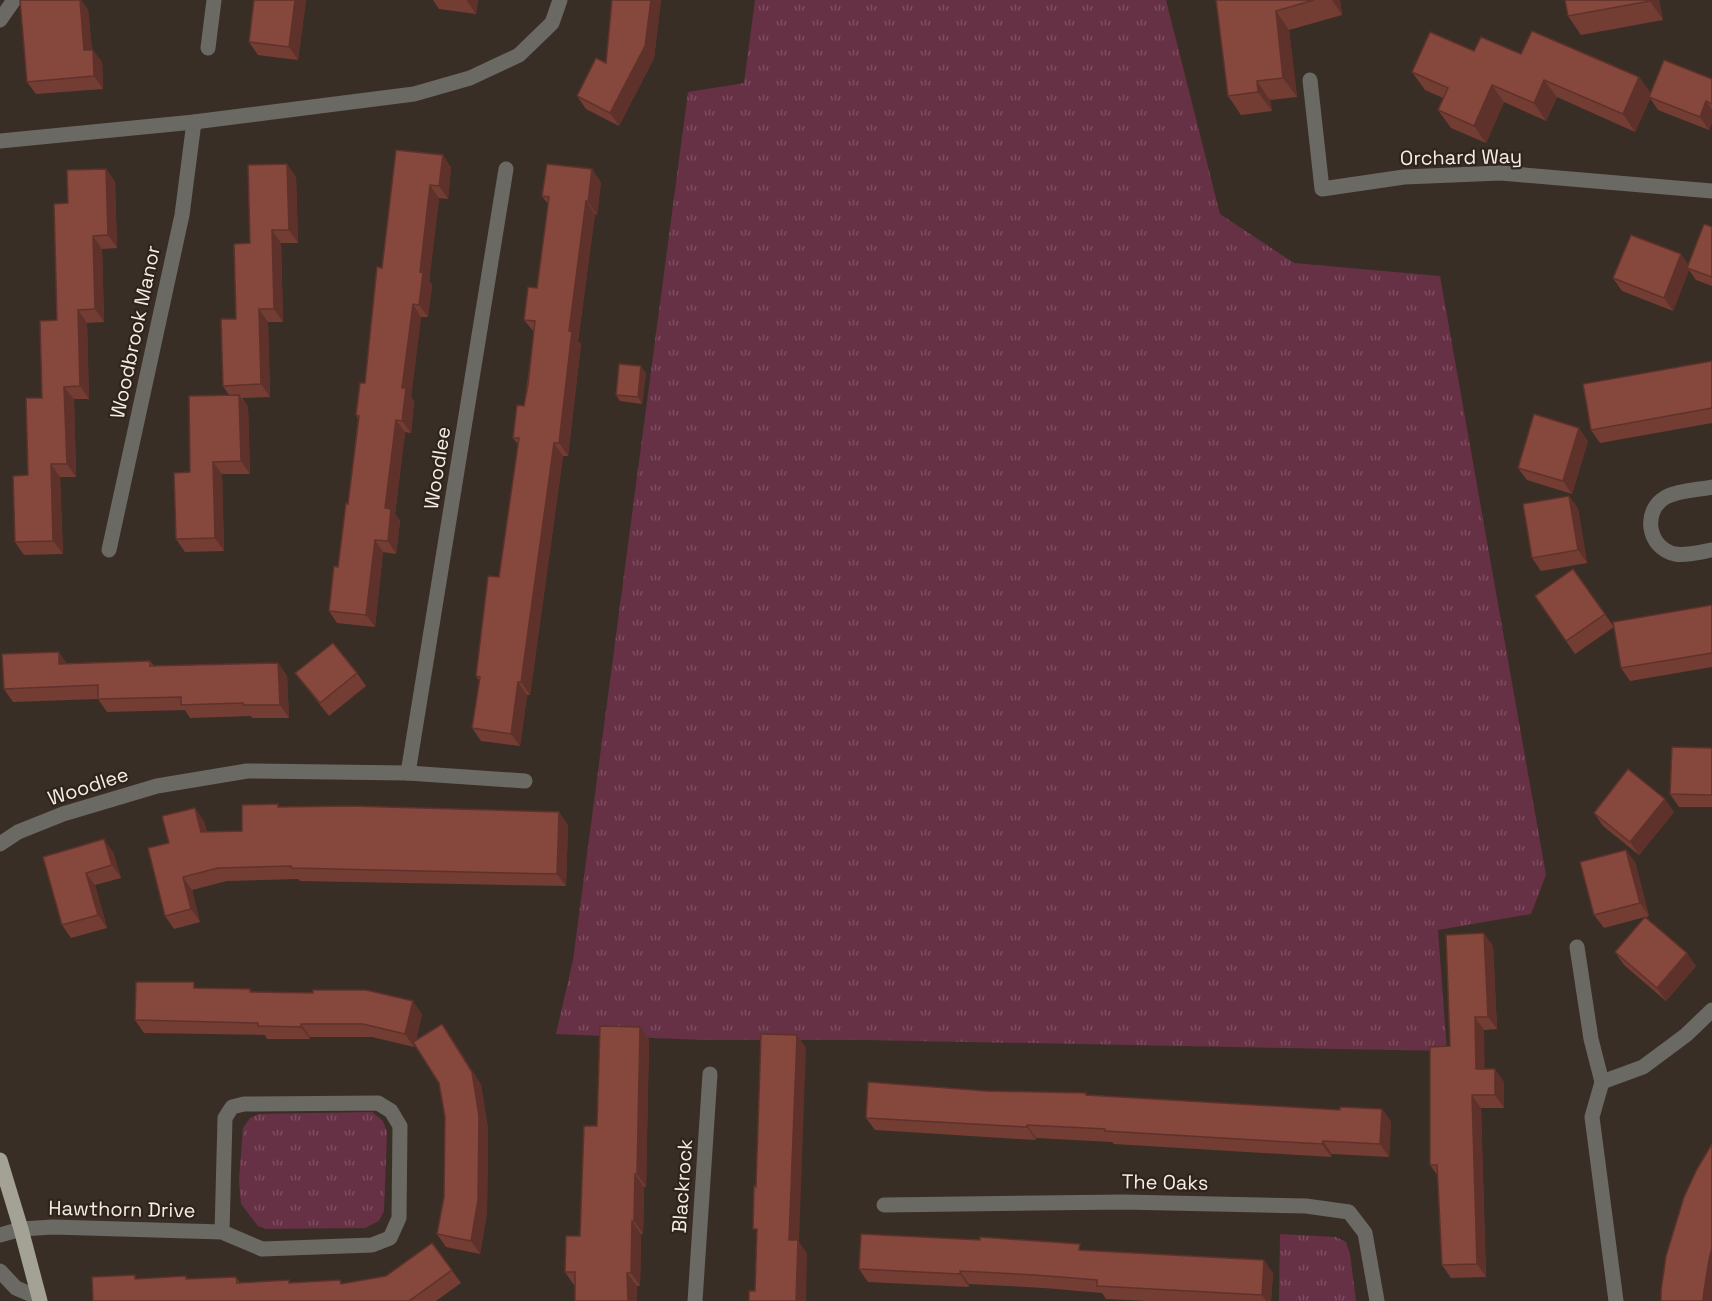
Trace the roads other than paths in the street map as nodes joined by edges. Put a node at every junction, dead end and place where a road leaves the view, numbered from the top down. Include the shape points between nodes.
1 (14, 0) edge
2 (214, 0) edge
3 (560, 0) edge
4 (0, 20) edge
5 (208, 48) dead end
6 (1310, 80) dead end
7 (194, 122) junction
8 (0, 141) edge
9 (506, 169) dead end
10 (1712, 191) edge
11 (1712, 487) edge
12 (110, 550) dead end
13 (1712, 550) edge
14 (408, 773) junction
15 (525, 781) dead end
16 (0, 843) edge
17 (1577, 947) dead end
18 (1712, 1010) edge
19 (710, 1074) dead end
20 (1602, 1082) junction
21 (0, 1160) edge
22 (884, 1205) dead end
23 (21, 1229) junction
24 (222, 1232) junction
25 (0, 1235) edge
26 (0, 1271) edge
27 (40, 1300) edge
28 (695, 1301) edge
29 (1377, 1301) edge
30 (1616, 1301) edge

1 - 4 street
2 - 5 street
3 - 7 street via 552,23 519,54 470,78 414,94
6 - 10 street, Orchard Way via 1322,189 1404,177 1501,173
7 - 8 street
7 - 12 street, Woodbrook Manor via 182,215
9 - 14 street, Woodlee
11 - 13 street via 1669,495 1655,507 1650,525 1652,535 1666,551 1686,554
14 - 15 street, Woodlee
14 - 16 street, Woodlee via 247,771 157,786 63,814
17 - 20 street
18 - 20 street via 1643,1067
19 - 28 street, Blackrock
20 - 30 street via 1592,1117
21 - 23 main road
22 - 29 street, The Oaks via 1123,1202 1306,1206 1349,1212 1365,1233
23 - 24 street, Hawthorn Drive
23 - 25 street, Hawthorn Drive
23 - 27 main road
24 - 24 street, Hawthorn Drive via 262,1249 372,1245 390,1238 399,1218 400,1126 391,1111 378,1103 232,1107 225,1118
26 - 27 street via 16,1288

